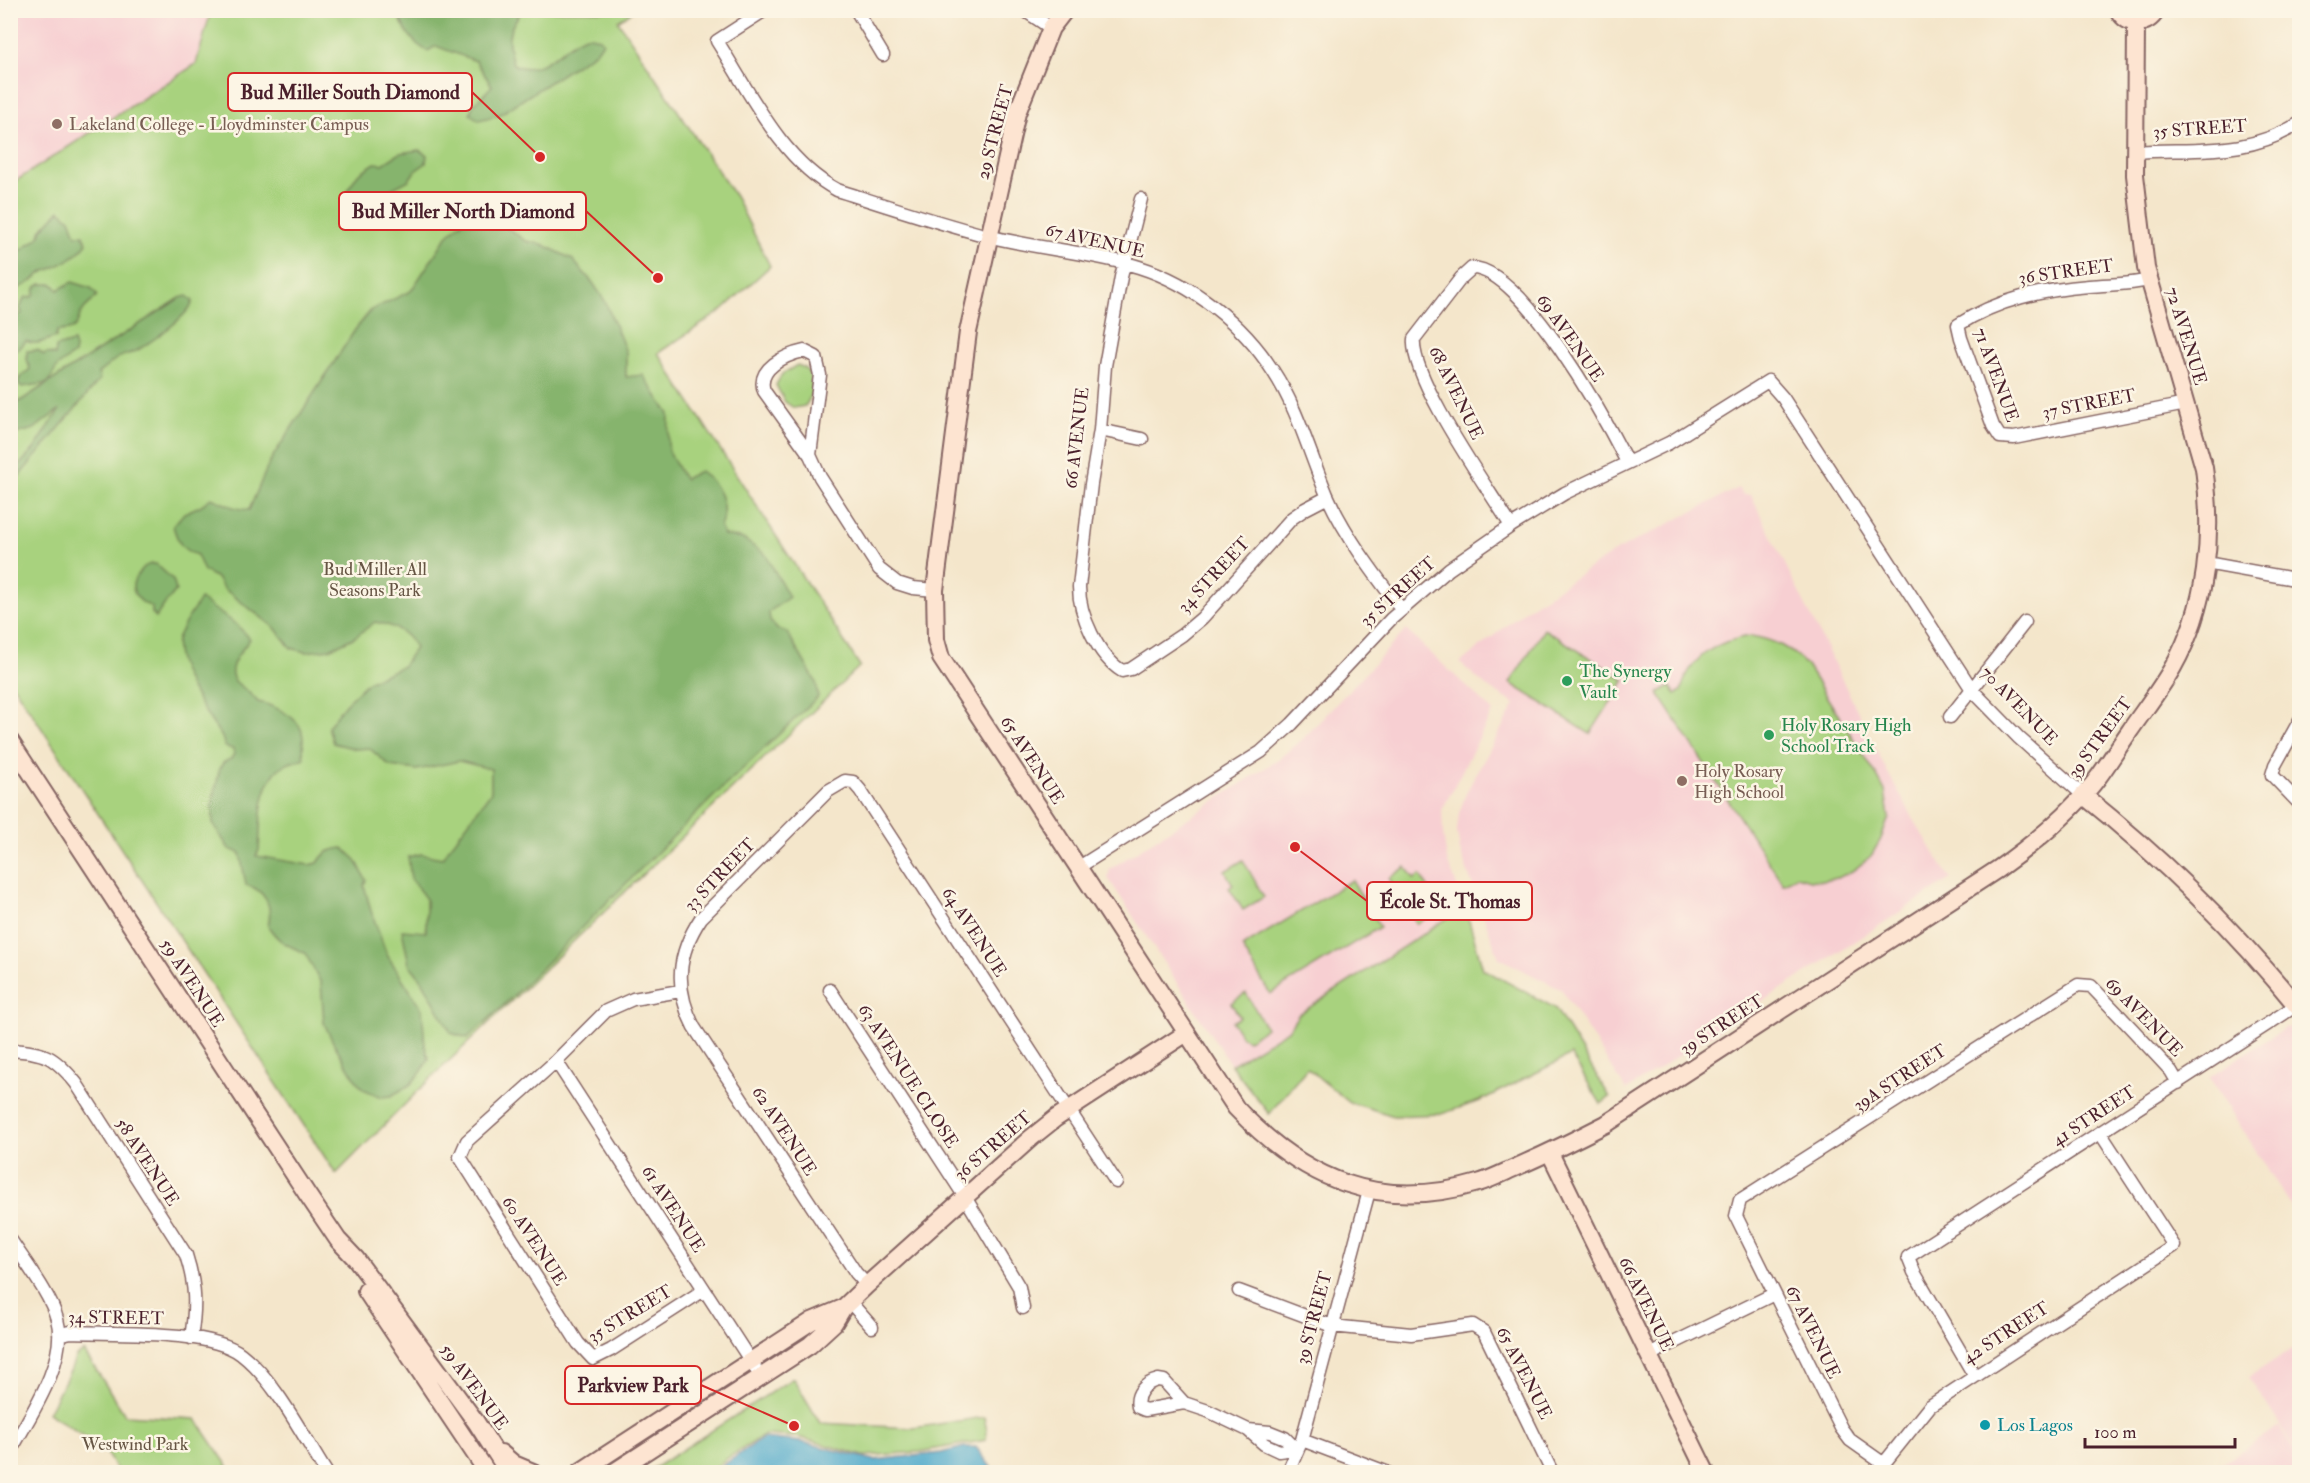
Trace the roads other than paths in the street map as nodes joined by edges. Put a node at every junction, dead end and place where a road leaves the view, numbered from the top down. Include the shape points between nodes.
1 (765, 10) edge
2 (856, 10) edge
3 (1024, 10) edge
4 (1065, 10) edge
5 (2118, 10) edge
6 (2157, 10) edge
7 (2136, 23) junction
8 (1051, 28) junction
9 (883, 55) dead end
10 (2300, 123) edge
11 (2135, 152) junction
12 (1141, 200) dead end
13 (989, 237) junction
14 (1124, 263) junction
15 (1461, 278) joint
16 (2149, 280) junction
17 (1958, 325) joint
18 (1768, 381) joint
19 (2186, 404) junction
20 (1100, 430) junction
21 (2000, 437) joint
22 (1143, 439) dead end
23 (810, 455) junction
24 (1627, 462) junction
25 (1328, 497) junction
26 (1511, 526) junction
27 (2206, 563) junction
28 (2300, 580) edge
29 (935, 590) junction
30 (1401, 609) junction
31 (2025, 622) dead end
32 (1122, 671) joint
33 (1972, 691) junction
34 (1950, 717) dead end
35 (2300, 720) edge
36 (12, 742) edge
37 (845, 781) joint
38 (2083, 795) junction
39 (2300, 804) edge
40 (1079, 867) junction
41 (2078, 985) joint
42 (830, 990) dead end
43 (680, 991) junction
44 (2298, 1006) edge
45 (1185, 1034) junction
46 (10, 1050) edge
47 (556, 1061) junction
48 (2178, 1083) junction
49 (1068, 1110) junction
50 (2102, 1134) junction
51 (1550, 1153) junction
52 (1116, 1182) dead end
53 (1369, 1191) junction
54 (965, 1197) junction
55 (1740, 1200) joint
56 (10, 1239) edge
57 (338, 1240) junction
58 (867, 1285) junction
59 (704, 1290) junction
60 (1239, 1292) dead end
61 (1774, 1294) junction
62 (846, 1305) junction
63 (1023, 1308) dead end
64 (1332, 1326) junction
65 (872, 1327) dead end
66 (60, 1334) junction
67 (191, 1338) junction
68 (578, 1343) joint
69 (1650, 1355) junction
70 (750, 1362) junction
71 (1974, 1375) junction
72 (760, 1377) junction
73 (1184, 1403) dead end
74 (1297, 1446) junction
75 (493, 1447) junction
76 (10, 1452) edge
77 (634, 1459) junction
78 (596, 1463) junction
79 (1881, 1468) edge
80 (483, 1469) edge
81 (326, 1473) edge
82 (508, 1473) edge
83 (534, 1473) edge
84 (570, 1473) edge
85 (580, 1473) edge
86 (614, 1473) edge
87 (619, 1473) edge
88 (1288, 1473) edge
89 (1386, 1473) edge
90 (1552, 1473) edge
91 (1706, 1473) edge

1 - 13 street, 67 AVENUE via 717,41 784,146 806,170 837,190
2 - 9 street
3 - 8 street
4 - 8 street, 29 STREET
5 - 7 street
6 - 7 street via 2148,21
7 - 11 street, 72 AVENUE
8 - 13 street, 29 STREET via 1017,113
10 - 11 street, 35 STREET via 2241,147
11 - 16 street, 72 AVENUE via 2137,198
12 - 14 street, 66 AVENUE
13 - 14 street, 67 AVENUE
13 - 29 street, 65 AVENUE via 968,332
14 - 20 street, 66 AVENUE via 1105,366
14 - 25 street, 67 AVENUE via 1175,282 1211,305 1248,339 1293,405
15 - 24 street, 69 AVENUE via 1472,268 1483,268 1511,288 1552,338
15 - 26 street, 68 AVENUE via 1414,339 1413,351 1442,415
16 - 17 street, 36 STREET via 2012,299
16 - 19 street, 72 AVENUE
17 - 21 street, 71 AVENUE
18 - 24 street, 35 STREET via 1669,443
18 - 33 street, 70 AVENUE via 1783,398
19 - 21 street, 37 STREET via 2014,438
19 - 27 street, 72 AVENUE via 2209,498
20 - 22 street
20 - 32 street, 66 AVENUE via 1079,603 1104,652 1113,666
23 - 23 street via 820,375 816,357 804,351 789,355 770,368 762,384
23 - 29 street via 879,569 897,583
24 - 26 street, 35 STREET via 1564,493
25 - 30 street, 67 AVENUE
25 - 32 street, 34 STREET via 1292,518 1182,635
26 - 30 street, 35 STREET via 1449,569
27 - 28 street
27 - 38 street, 39 STREET via 2194,620 2172,667
29 - 40 street, 65 AVENUE via 936,640 941,658
30 - 40 street, 35 STREET via 1261,752
31 - 33 street
33 - 34 street
33 - 38 street, 70 AVENUE
35 - 39 street via 2272,775
36 - 57 street, 59 AVENUE
37 - 43 street, 33 STREET via 828,791 701,918 686,948
37 - 49 street, 64 AVENUE via 853,782 867,800
38 - 44 street, 70 AVENUE via 2203,903
38 - 51 street, 39 STREET via 2037,840 1998,869 1614,1119
40 - 45 street, 65 AVENUE
41 - 48 street, 69 AVENUE via 2091,986
41 - 55 street, 39A STREET
42 - 54 street, 63 AVENUE CLOSE
43 - 47 street via 614,1006 598,1017
43 - 58 street, 62 AVENUE via 694,1027
44 - 48 street, 41 STREET
45 - 49 street, 36 STREET
45 - 53 street, 65 AVENUE via 1236,1108 1270,1143 1328,1178
46 - 67 street, 58 AVENUE via 30,1051 61,1064 186,1255 196,1303
47 - 59 street, 61 AVENUE
47 - 68 street, 60 AVENUE via 467,1141 460,1157
48 - 50 street, 41 STREET
49 - 52 street, 64 AVENUE
49 - 54 street, 36 STREET
50 - 71 street, 41 STREET via 1908,1257
50 - 71 street, 42 STREET via 2174,1246
51 - 53 street, 39 STREET via 1479,1183 1445,1191
51 - 69 street, 66 AVENUE
53 - 64 street, 39 STREET
54 - 58 street, 36 STREET
54 - 63 street, 63 AVENUE CLOSE via 1018,1287
55 - 61 street, 67 AVENUE via 1736,1216
56 - 66 street via 48,1300
57 - 75 street, 59 AVENUE via 356,1259
57 - 80 street, 59 AVENUE via 349,1264
58 - 62 street, 36 STREET
59 - 68 street, 35 STREET via 593,1359
59 - 70 street, 61 AVENUE
60 - 64 street, 65 AVENUE
61 - 69 street
61 - 79 street, 67 AVENUE via 1841,1428
62 - 65 street
62 - 70 street, 36 STREET via 812,1321
62 - 72 street, 36 STREET via 816,1340
64 - 74 street, 39 STREET
64 - 90 street, 65 AVENUE via 1411,1334 1473,1325 1484,1332
66 - 67 street, 34 STREET
66 - 76 street, 34 STREET via 59,1352
67 - 81 street, 34 STREET via 223,1345 257,1368
69 - 91 street, 66 AVENUE
70 - 72 street, 61 AVENUE
70 - 78 street, 36 STREET
71 - 79 street, 42 STREET via 1930,1406
72 - 77 street, 36 STREET
73 - 74 street via 1248,1430 1279,1451
74 - 88 street, 39 STREET
74 - 89 street
75 - 82 street, 59 AVENUE
75 - 83 street via 514,1464
77 - 86 street, 36 STREET
77 - 87 street
78 - 84 street
78 - 85 street, 36 STREET

